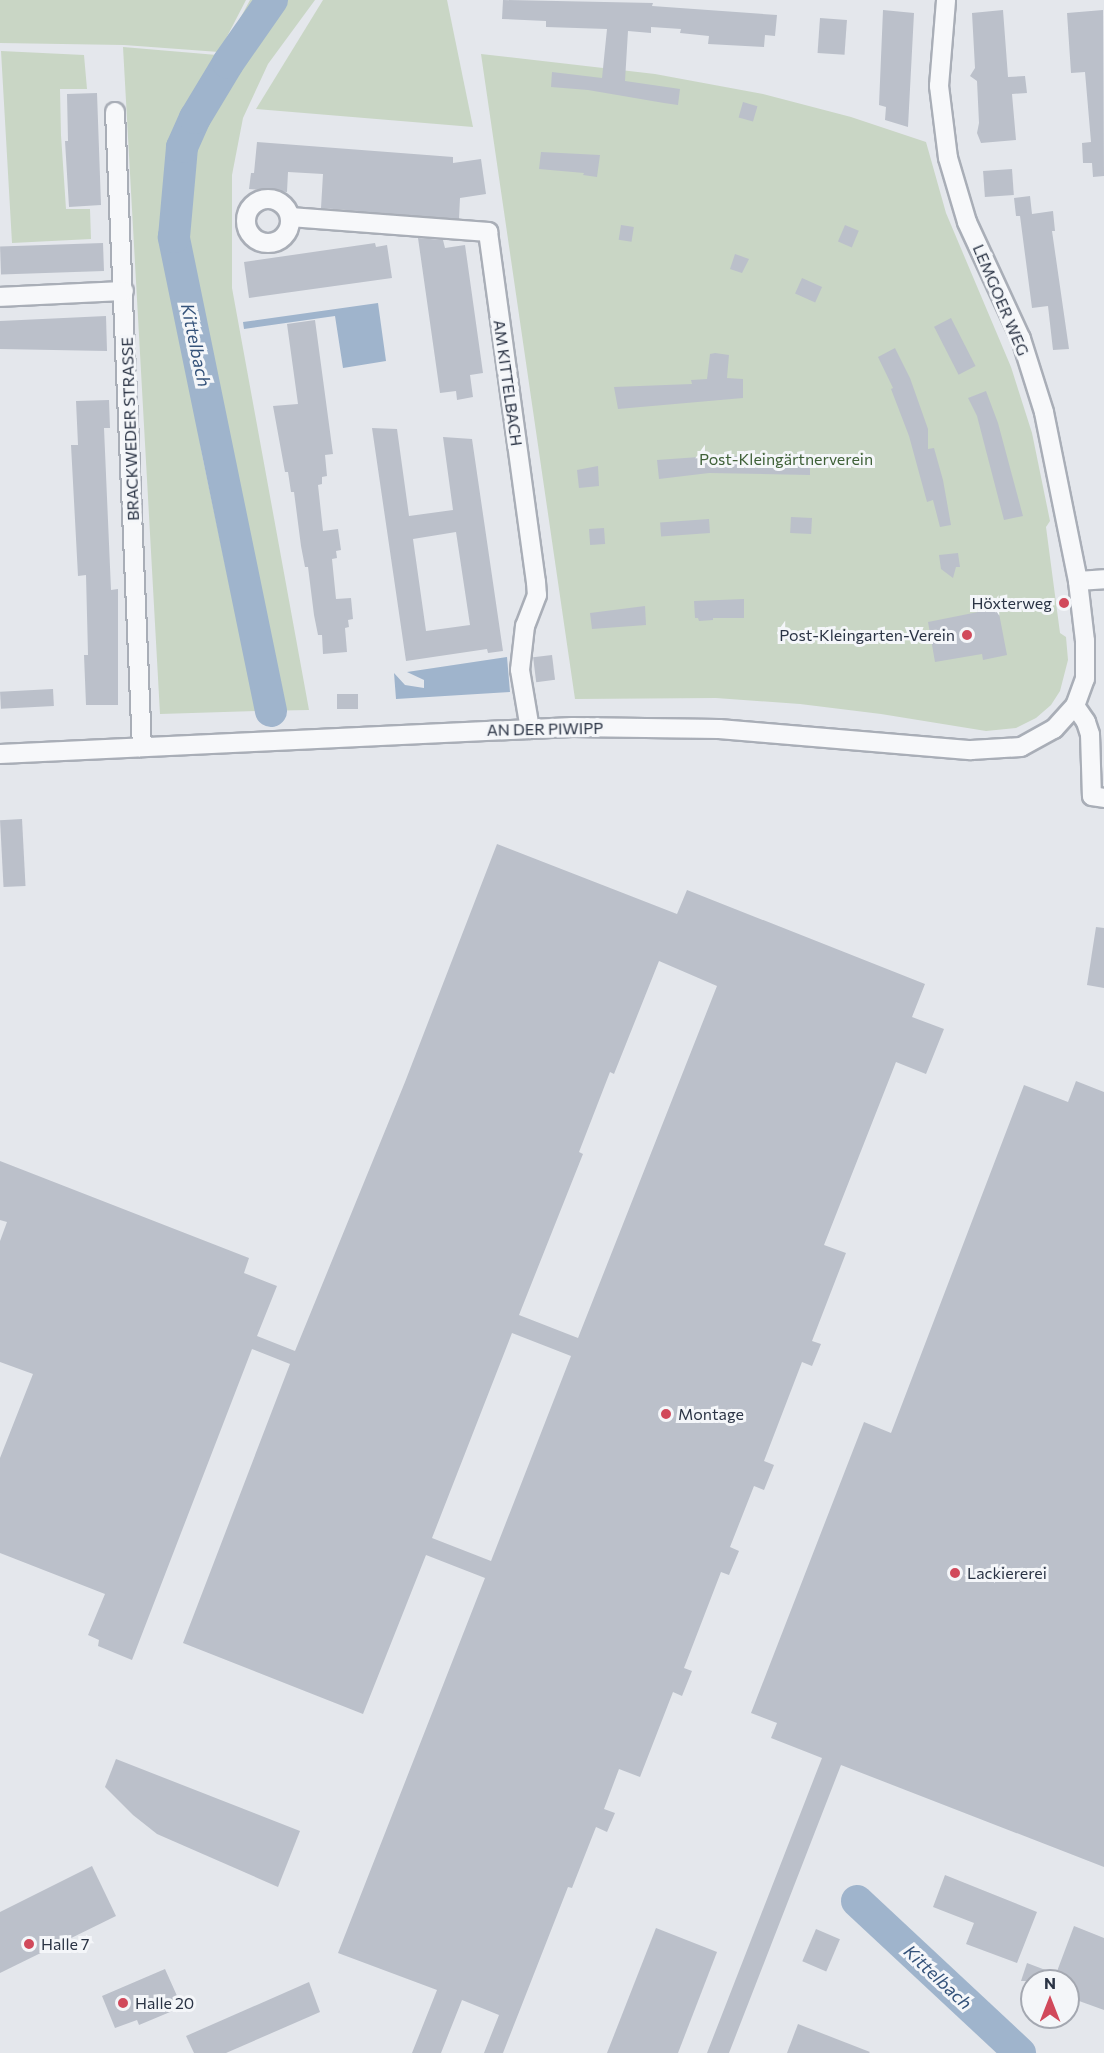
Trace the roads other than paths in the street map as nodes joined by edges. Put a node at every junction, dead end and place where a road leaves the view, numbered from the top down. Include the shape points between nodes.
1 (946, 0) edge
2 (115, 112) dead end
3 (290, 217) dead end
4 (124, 291) junction
5 (0, 297) edge
6 (1104, 579) edge
7 (1078, 581) junction
8 (1075, 706) junction
9 (530, 729) junction
10 (142, 747) junction
11 (0, 754) edge
12 (1104, 798) edge

1 - 7 street, LEMGOER WEG via 939,86 948,158 967,222 1021,339 1044,412
2 - 4 street, BRACKWEDER STRASSE
3 - 9 street, AM KITTELBACH via 488,232 537,595 525,626 520,670
4 - 5 street
4 - 10 street, BRACKWEDER STRASSE
6 - 7 street
7 - 8 street, LEMGOER WEG via 1086,669
8 - 9 street, AN DER PIWIPP via 1054,729 1021,747 980,750 719,729
8 - 12 street via 1090,734 1092,796
9 - 10 street, AN DER PIWIPP
10 - 11 street, AN DER PIWIPP

